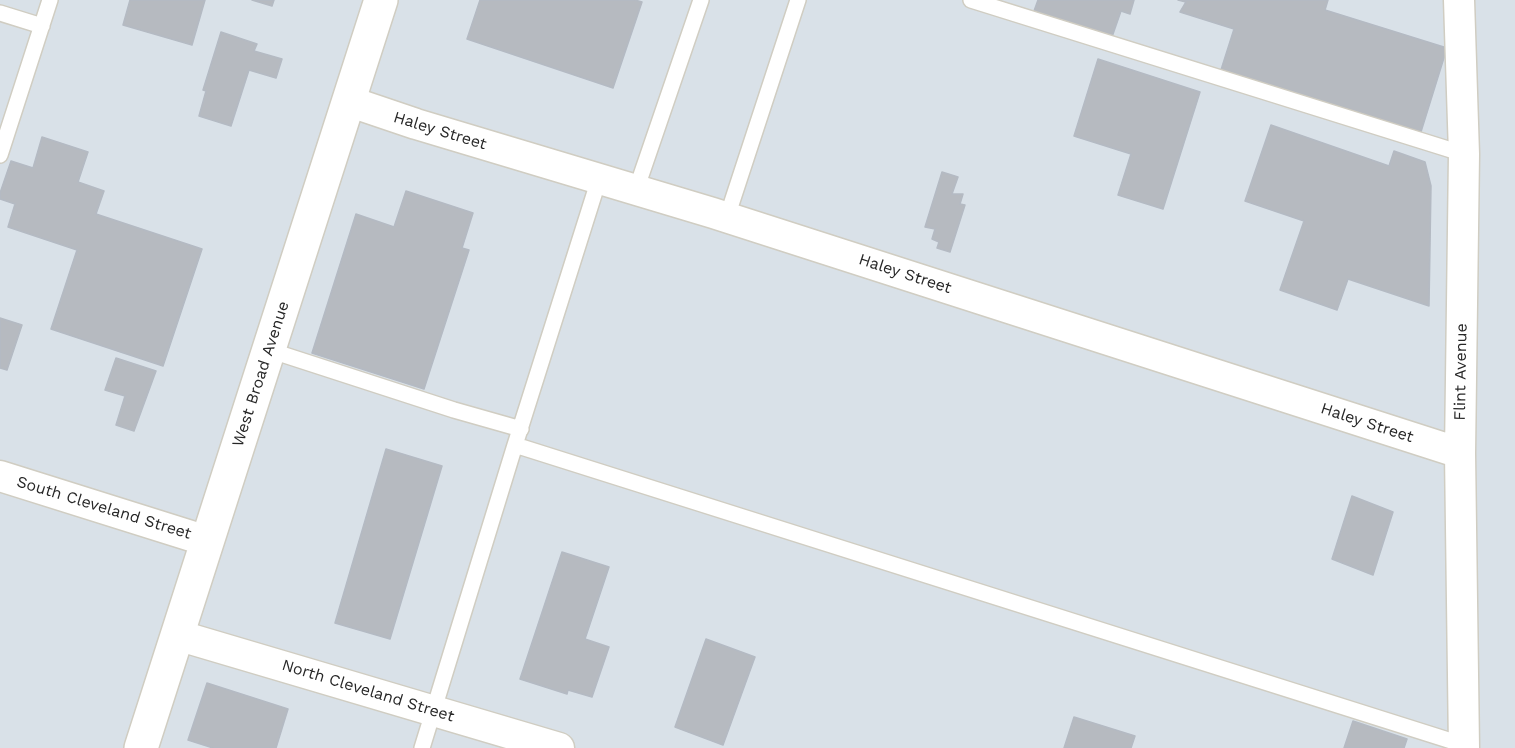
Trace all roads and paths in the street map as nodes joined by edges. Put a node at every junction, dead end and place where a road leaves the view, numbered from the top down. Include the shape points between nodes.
1 (50, 0) edge
2 (381, 0) edge
3 (701, 0) edge
4 (798, 0) edge
5 (971, 0) edge
6 (1459, 0) edge
7 (0, 13) edge
8 (42, 26) junction
9 (348, 101) junction
10 (1464, 154) junction
11 (0, 155) edge
12 (599, 179) junction
13 (636, 190) junction
14 (727, 217) junction
15 (269, 350) junction
16 (521, 429) junction
17 (515, 445) junction
18 (1460, 453) junction
19 (0, 476) edge
20 (207, 540) junction
21 (177, 635) junction
22 (434, 710) junction
23 (1464, 747) edge
24 (141, 748) edge
25 (422, 748) edge
26 (559, 748) edge

1 - 8 lane
2 - 9 main road, West Broad Avenue
3 - 13 lane
4 - 14 lane
5 - 10 lane
6 - 10 street, Flint Avenue
7 - 8 lane
8 - 11 lane
9 - 12 street, Haley Street
9 - 15 main road, West Broad Avenue
10 - 18 street, Flint Avenue
12 - 13 street, Haley Street
12 - 16 lane
13 - 14 street, Haley Street
14 - 18 street, Haley Street
15 - 16 lane
15 - 20 main road, West Broad Avenue
16 - 17 lane
17 - 22 lane
17 - 23 lane
18 - 23 street, Flint Avenue
19 - 20 street, South Cleveland Street
20 - 21 main road, West Broad Avenue
21 - 22 street, North Cleveland Street
21 - 24 main road, West Broad Avenue
22 - 25 lane
22 - 26 street, North Cleveland Street

